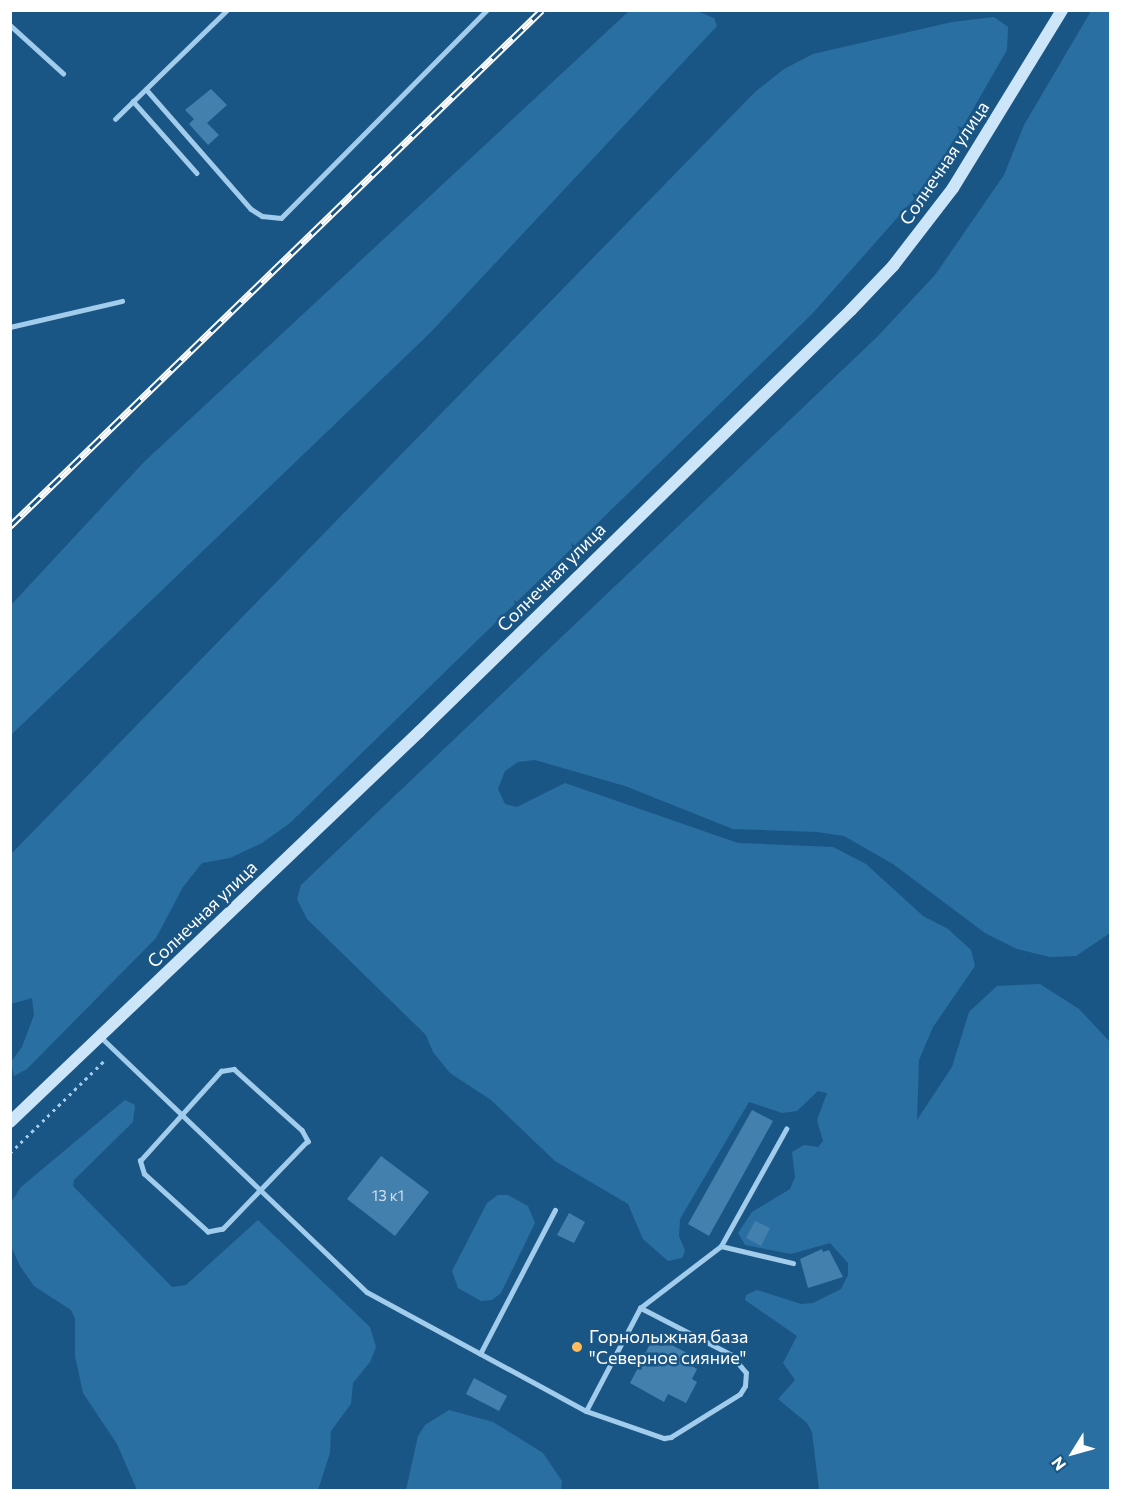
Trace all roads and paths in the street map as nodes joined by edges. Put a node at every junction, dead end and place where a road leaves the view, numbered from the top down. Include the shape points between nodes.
1 (227, 10) edge
2 (487, 10) edge
3 (1062, 10) edge
4 (10, 25) edge
5 (63, 73) dead end
6 (146, 89) junction
7 (133, 101) junction
8 (115, 119) dead end
9 (197, 173) dead end
10 (122, 301) dead end
11 (10, 327) edge
12 (100, 1036) junction
13 (104, 1061) dead end
14 (180, 1113) junction
15 (10, 1122) edge
16 (786, 1129) dead end
17 (10, 1153) edge
18 (262, 1192) junction
19 (555, 1210) dead end
20 (721, 1246) junction
21 (793, 1263) dead end
22 (640, 1308) junction
23 (480, 1354) junction
24 (586, 1411) junction

1 - 6 lane
2 - 6 lane via 281,218 262,216 251,209
3 - 12 street, Солнечная улица via 953,188 886,273 419,732
4 - 5 lane
6 - 7 lane
7 - 8 lane
7 - 9 lane
10 - 11 lane
12 - 14 lane
12 - 15 street, Солнечная улица
13 - 17 path
14 - 18 lane
14 - 18 lane via 142,1153 140,1167 153,1182 208,1232 223,1229
14 - 18 lane via 221,1071 234,1069 302,1130 308,1141 306,1148
16 - 20 lane
18 - 23 lane via 368,1293
19 - 23 lane
20 - 21 lane
20 - 22 lane
22 - 24 lane
22 - 24 lane via 731,1355 746,1373 743,1389 684,1432 664,1438
23 - 24 lane

